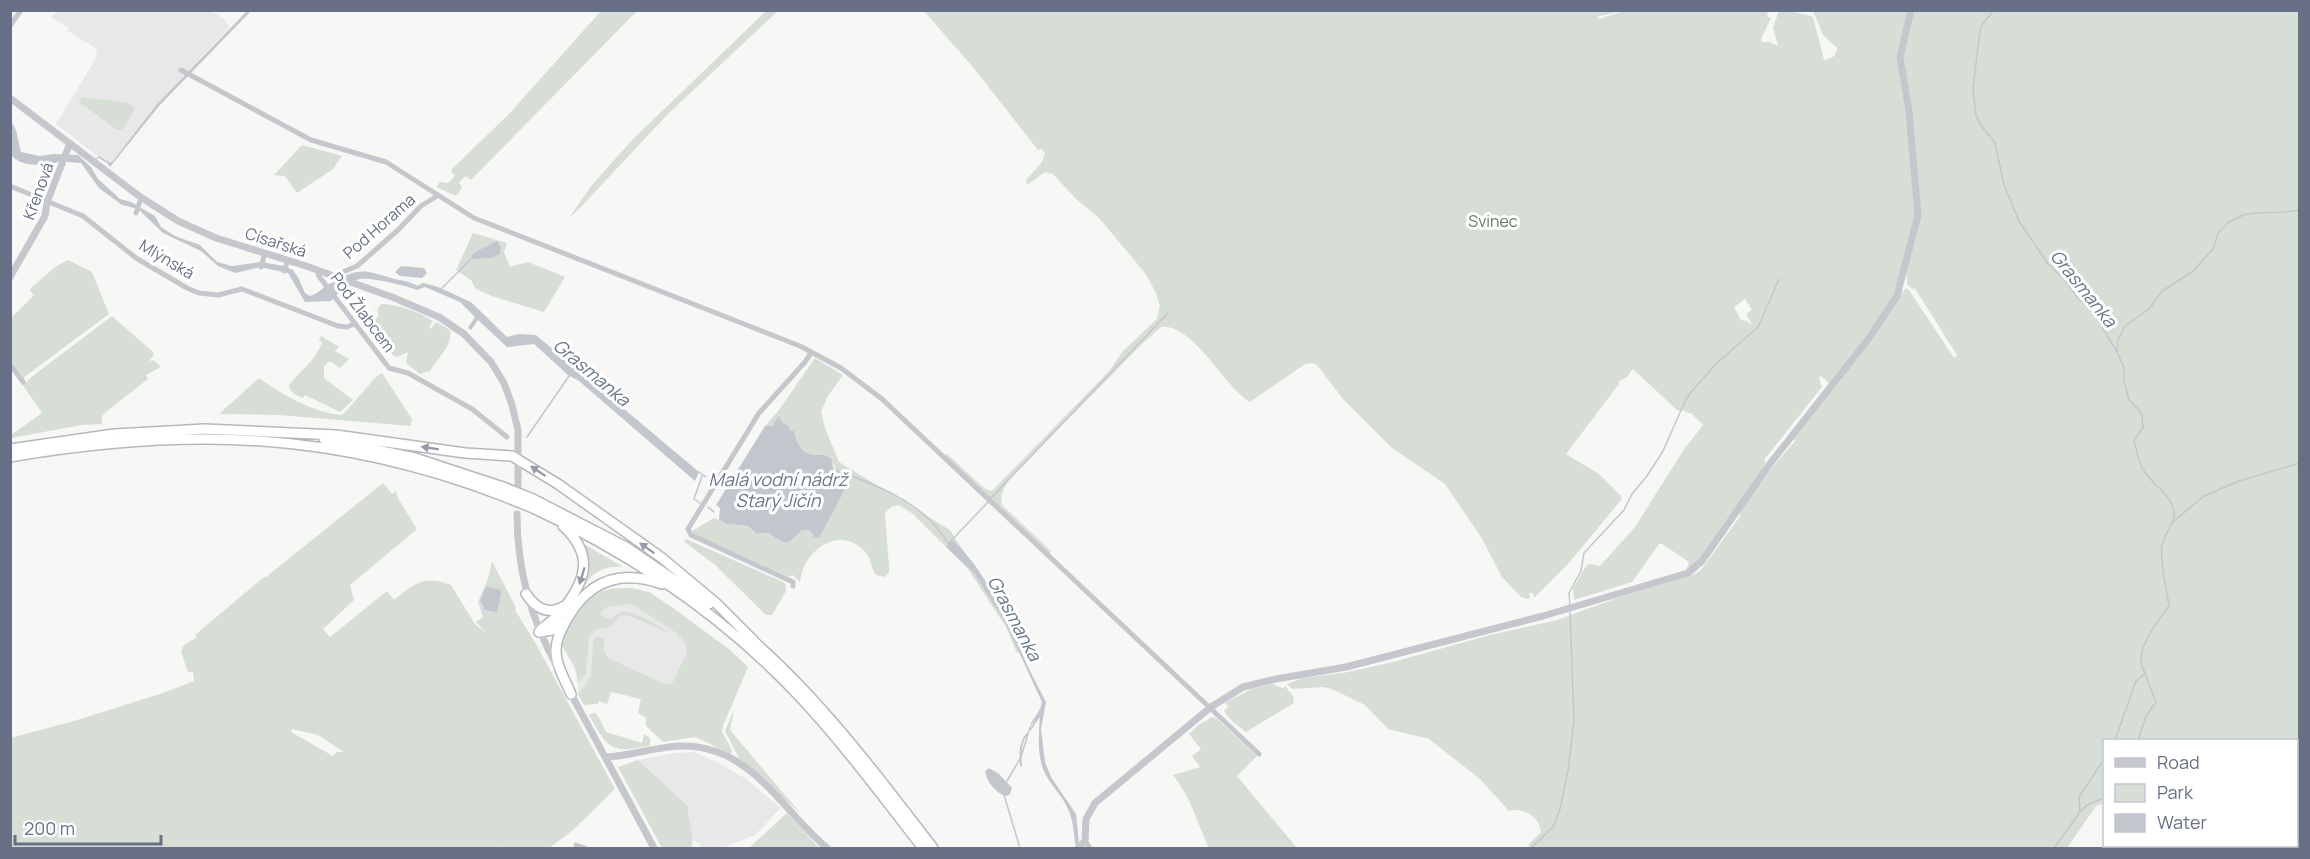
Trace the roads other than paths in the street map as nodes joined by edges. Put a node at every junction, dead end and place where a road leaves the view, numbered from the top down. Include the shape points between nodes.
1 (1911, 10) edge
2 (20, 11) edge
3 (10, 26) edge
4 (181, 70) dead end
5 (10, 98) edge
6 (70, 144) junction
7 (10, 186) edge
8 (437, 196) junction
9 (141, 198) junction
10 (47, 202) junction
11 (137, 209) dead end
12 (265, 253) junction
13 (262, 264) dead end
14 (320, 271) junction
15 (10, 277) edge
16 (341, 279) junction
17 (354, 324) junction
18 (811, 353) junction
19 (10, 364) edge
20 (23, 382) dead end
21 (262, 432) junction
22 (507, 437) dead end
23 (10, 449) edge
24 (10, 457) edge
25 (518, 458) junction
26 (503, 491) junction
27 (518, 499) dead end
28 (533, 504) junction
29 (543, 513) junction
30 (517, 514) dead end
31 (793, 586) dead end
32 (680, 592) junction
33 (526, 594) junction
34 (568, 609) junction
35 (539, 632) junction
36 (754, 642) junction
37 (571, 694) junction
38 (1211, 707) junction
39 (1259, 754) dead end
40 (606, 757) junction
41 (576, 845) dead end
42 (1083, 846) edge
43 (585, 849) edge
44 (654, 849) edge
45 (827, 849) edge
46 (923, 849) edge
47 (933, 849) edge

1 - 38 street via 1900,57 1918,215 1894,302 1768,465 1702,561 1688,573 1570,608 1346,667 1243,687
2 - 3 street
4 - 8 street via 310,140 386,162
5 - 6 street, Císařská
6 - 9 street, Císařská
6 - 10 street, Křenová
7 - 10 street, Mlýnská
8 - 16 street, Pod Horama via 421,206 357,266 344,272
8 - 18 street via 474,219
9 - 11 street
9 - 12 street, Císařská via 215,238
10 - 15 street, Křenová via 45,216
10 - 17 street, Mlýnská via 83,216 136,258 199,293 221,294 242,289 338,326
12 - 13 street
12 - 14 street, Císařská via 286,266
14 - 16 street, Císařská
14 - 17 street, Pod Žlabcem via 318,275
16 - 25 street, Císařská via 439,317 484,353 498,373 516,416
17 - 22 street, Pod Žlabcem via 389,368 408,373 472,409
18 - 31 street via 759,414 688,529 691,535 793,582
18 - 38 street via 841,368 882,399
19 - 20 street
21 - 23 highway via 133,432
25 -> 21 highway via 336,435
21 - 26 highway via 376,448 433,463
24 - 26 highway via 134,440 262,440 384,459
25 - 27 street, Císařská
36 -> 25 highway via 716,603 662,558
26 - 28 highway, bridge
28 - 29 highway
28 - 36 highway via 595,530 641,556 704,600
29 - 32 highway via 607,545
29 -> 34 highway via 568,530 583,552 582,580
30 - 33 street
32 - 34 highway via 645,579 617,578 592,589
32 - 46 highway via 749,648 799,696 854,759
33 - 34 highway via 544,610
33 - 35 street
34 - 35 highway via 556,628
34 - 37 highway via 556,649
35 - 37 street
36 - 47 highway via 833,722
37 - 40 street
38 - 39 street
38 - 42 street via 1095,802 1086,819
40 - 44 street
40 - 45 street via 681,746 721,752 771,790
41 - 43 street

